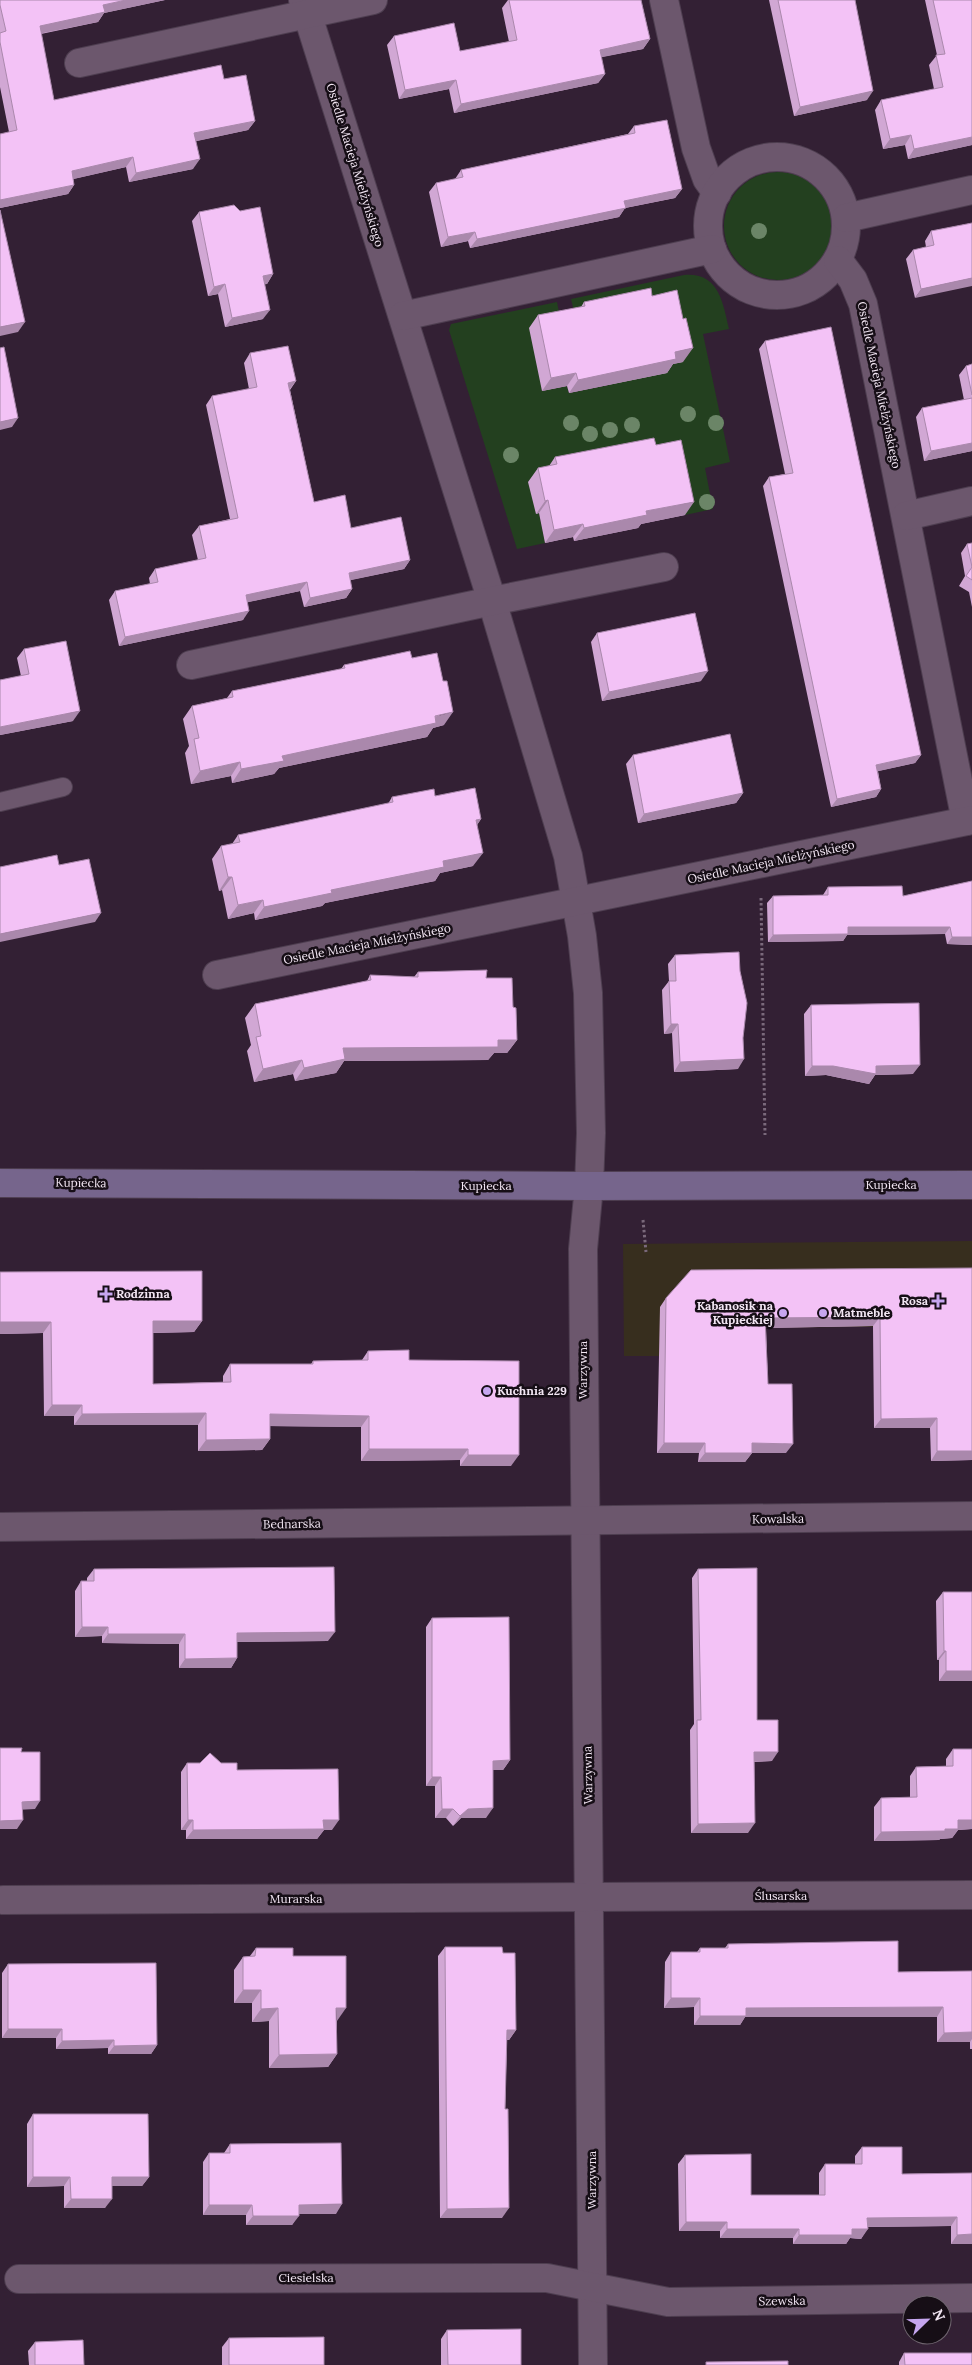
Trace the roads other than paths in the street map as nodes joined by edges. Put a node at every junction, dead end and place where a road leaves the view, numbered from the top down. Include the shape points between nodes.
1 (373, 0) edge
2 (664, 0) edge
3 (306, 7) edge
4 (79, 63) dead end
5 (972, 190) edge
6 (717, 193) junction
7 (846, 218) junction
8 (712, 249) junction
9 (838, 260) junction
10 (403, 316) junction
11 (972, 501) edge
12 (906, 516) junction
13 (664, 567) dead end
14 (492, 601) junction
15 (190, 666) dead end
16 (63, 787) dead end
17 (0, 802) edge
18 (969, 821) edge
19 (576, 902) junction
20 (217, 975) dead end
21 (0, 1183) edge
22 (972, 1185) edge
23 (589, 1186) junction
24 (972, 1516) edge
25 (584, 1521) junction
26 (0, 1526) edge
27 (972, 1895) edge
28 (590, 1897) junction
29 (3, 1900) dead end
30 (19, 2279) dead end
31 (593, 2287) junction
32 (972, 2298) edge
33 (594, 2365) edge

1 - 3 street
2 - 6 street via 696,148 707,179
3 - 4 street
3 - 10 street, Osiedle Macieja Mielżyńskiego
5 - 7 street
6 - 7 street via 729,176 747,164 768,158 790,158 810,166 828,179 840,197
6 - 8 street via 709,213 708,235
7 - 9 street via 845,240
8 - 9 street via 727,274 743,287 764,295 786,295 806,290 825,277
8 - 10 street
9 - 12 street, Osiedle Macieja Mielżyńskiego via 853,280 863,304
10 - 14 street, Osiedle Macieja Mielżyńskiego
11 - 12 street
12 - 18 street, Osiedle Macieja Mielżyńskiego
13 - 14 street
14 - 15 street
14 - 19 street, Osiedle Macieja Mielżyńskiego via 562,834
16 - 17 lane
18 - 19 street, Osiedle Macieja Mielżyńskiego
19 - 20 street, Osiedle Macieja Mielżyńskiego
19 - 23 street, Osiedle Macieja Mielżyńskiego via 588,993
21 - 23 street, Kupiecka
22 - 23 street, Kupiecka
23 - 25 street, Warzywna via 583,1249
24 - 25 street, Kowalska
25 - 26 street, Bednarska
25 - 28 street, Warzywna
27 - 28 street, Ślusarska
28 - 29 street, Murarska
28 - 31 street, Warzywna
30 - 31 street, Ciesielska via 547,2278
31 - 32 street, Szewska via 668,2302
31 - 33 street, Warzywna

